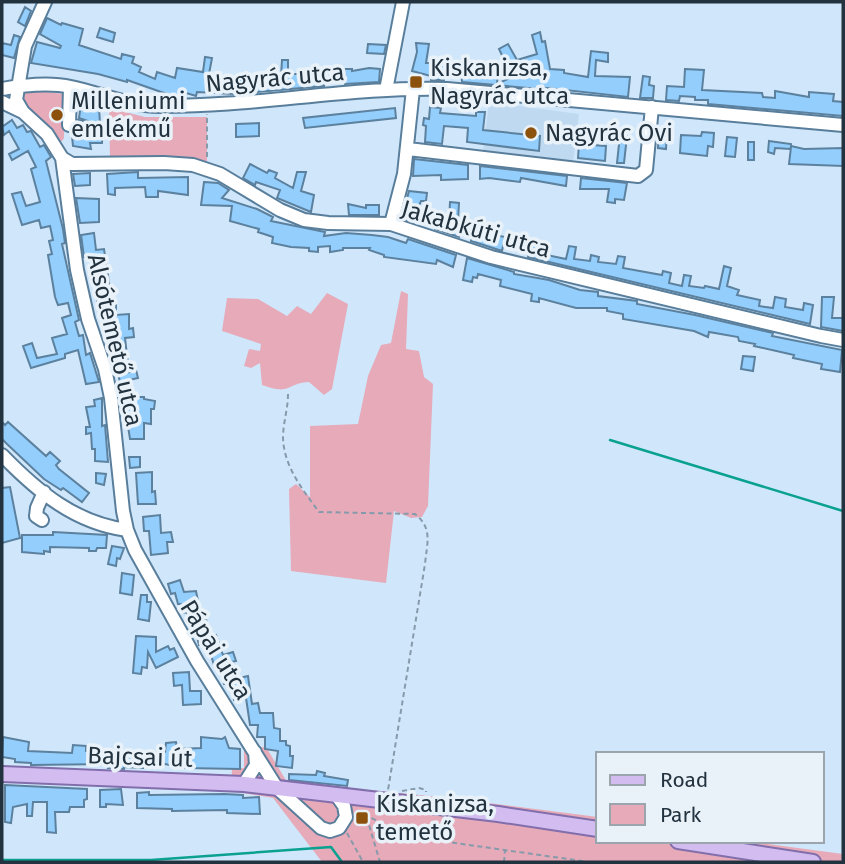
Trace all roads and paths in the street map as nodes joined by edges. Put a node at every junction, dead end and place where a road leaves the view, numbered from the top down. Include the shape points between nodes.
1 (45, 2) edge
2 (403, 2) edge
3 (17, 86) junction
4 (70, 87) junction
5 (2, 89) edge
6 (413, 89) junction
7 (387, 90) junction
8 (2, 102) edge
9 (207, 106) junction
10 (652, 107) junction
11 (23, 112) junction
12 (843, 125) edge
13 (83, 128) dead end
14 (408, 149) junction
15 (62, 158) junction
16 (207, 169) junction
17 (391, 224) junction
18 (843, 340) edge
19 (288, 394) dead end
20 (2, 455) edge
21 (44, 492) junction
22 (42, 520) dead end
23 (127, 530) junction
24 (255, 751) junction
25 (2, 774) edge
26 (244, 784) junction
27 (277, 788) junction
28 (337, 796) junction
29 (387, 798) dead end
30 (364, 814) dead end
31 (369, 817) junction
32 (342, 826) junction
33 (596, 829) edge
34 (689, 843) edge
35 (505, 850) junction
36 (774, 859) edge
37 (363, 862) edge
38 (380, 862) edge
39 (504, 862) edge
40 (589, 862) edge
41 (813, 862) edge

1 - 3 street via 27,40
2 - 7 street
3 - 4 street, Nagyrác utca
3 - 5 street, Nagyrác utca
3 - 11 street via 16,100
4 - 9 street, Nagyrác utca via 136,105
4 - 13 street via 69,131
6 - 7 street, Nagyrác utca
6 - 10 street, Nagyrác utca
6 - 14 street
7 - 9 street, Nagyrác utca
8 - 11 street
9 - 16 path
10 - 12 street, Nagyrác utca
10 - 14 street via 646,170 638,176
11 - 15 street via 47,134
14 - 17 street
15 - 16 street, Jakabkúti utca via 79,166 172,163
15 - 23 street, Alsótemető utca via 77,270 111,398
16 - 17 street, Jakabkúti utca via 304,220
17 - 18 street, Jakabkúti utca via 491,257
19 - 29 path via 283,438 291,471 319,512 415,514 428,530
20 - 21 street
21 - 22 street via 36,511
21 - 23 street via 87,522
23 - 24 street, Pápai utca via 177,629
24 - 26 street via 256,765
24 - 27 street, Pápai utca
25 - 26 main road, Bajcsai út
26 - 27 main road, Bajcsai út
27 - 28 main road, Bajcsai út
27 - 32 street, Pápai utca via 321,828
28 - 32 street via 346,812
28 - 33 main road, Bajcsai út
30 - 31 path
31 - 35 path via 420,838
31 - 38 path
32 - 37 path
34 - 36 main road
35 - 39 path
35 - 40 path
36 - 41 main road

